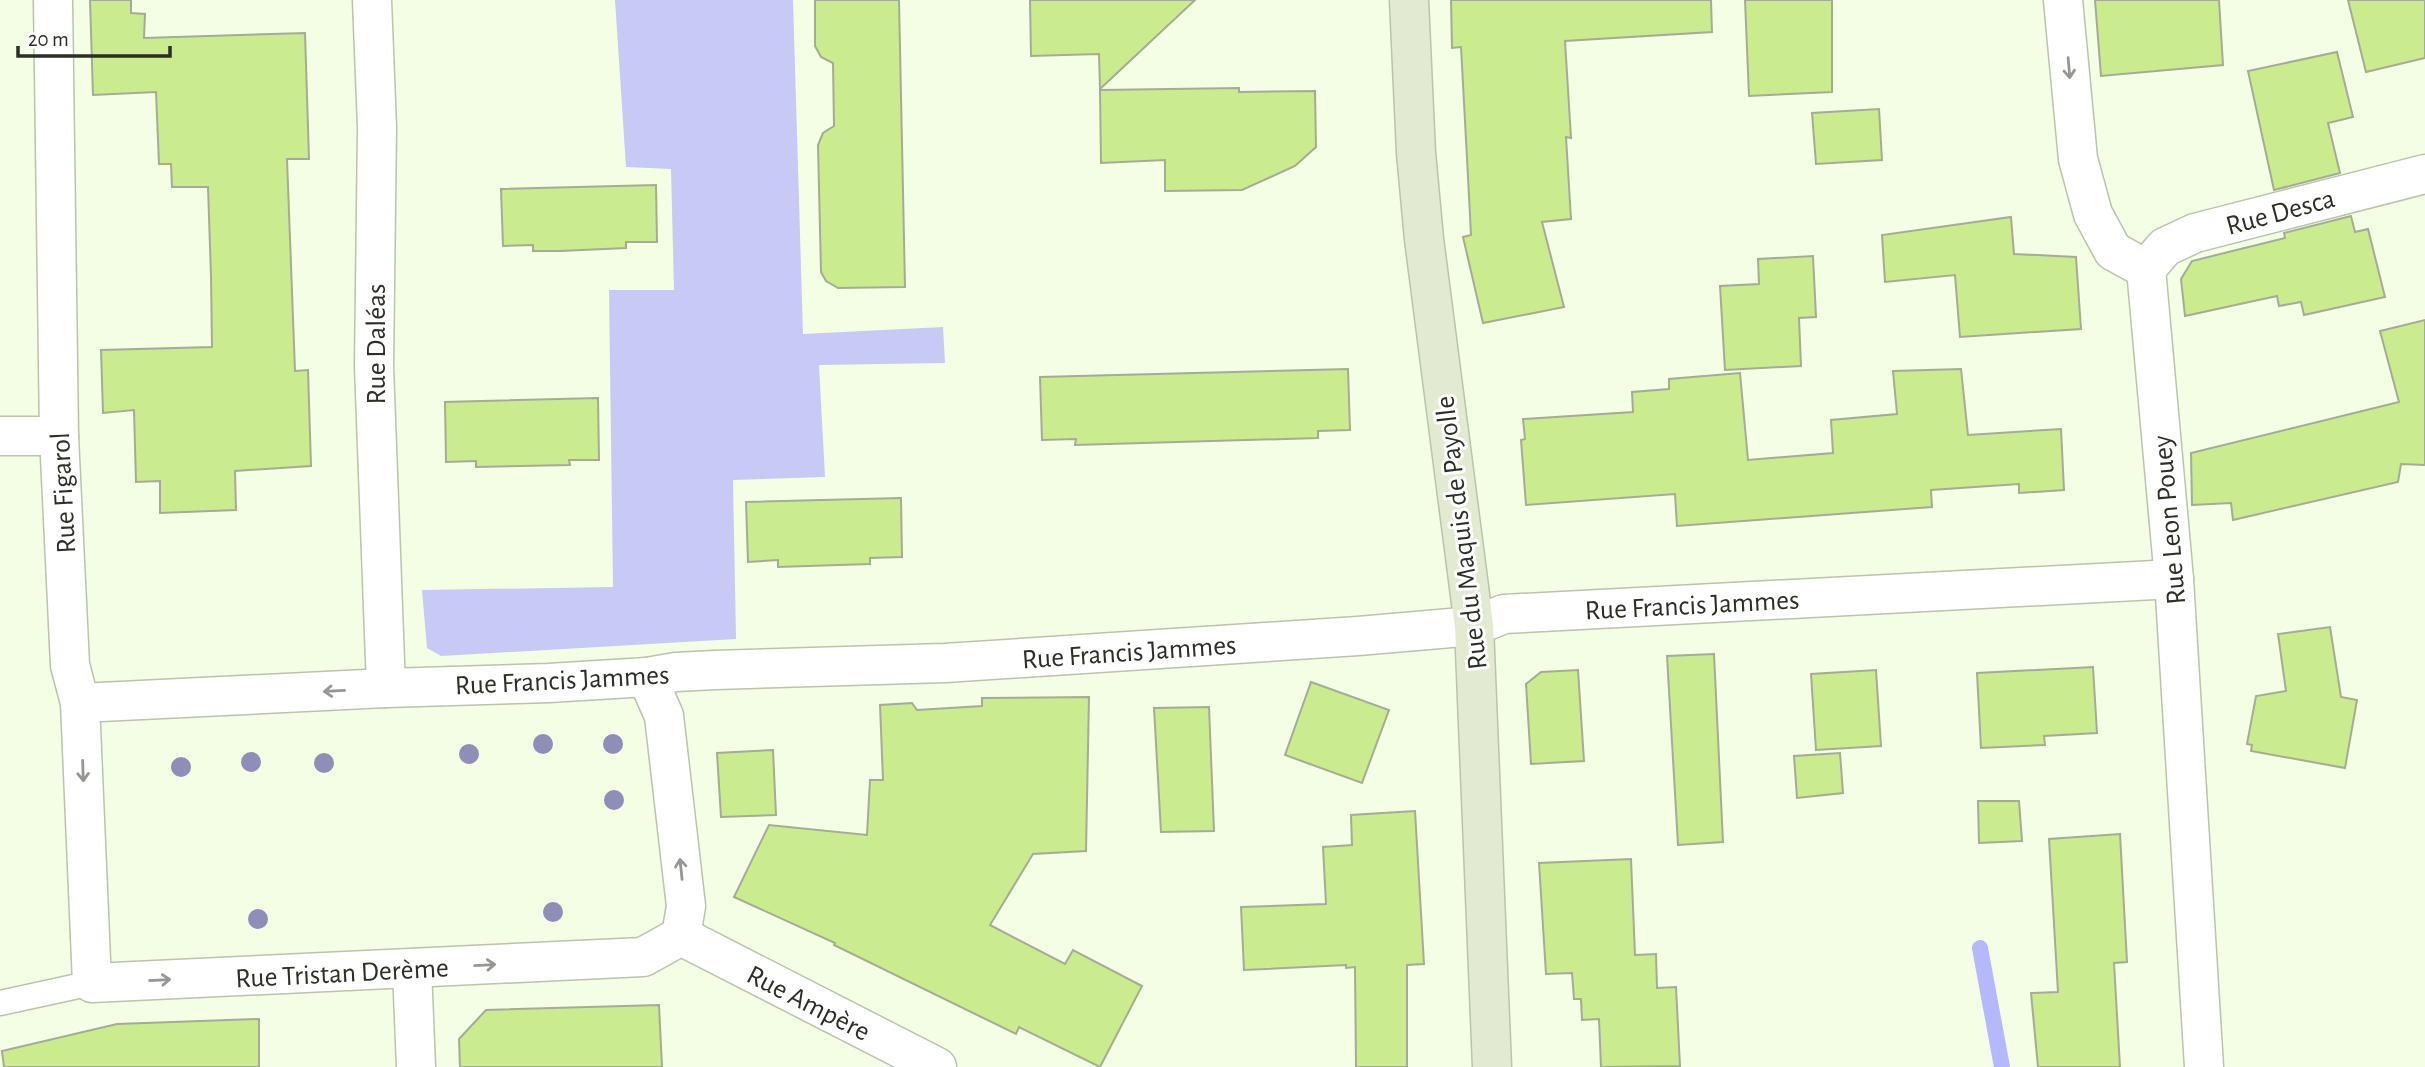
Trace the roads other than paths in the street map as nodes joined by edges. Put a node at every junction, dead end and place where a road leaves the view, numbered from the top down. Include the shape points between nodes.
1 (53, 0) edge
2 (372, 0) edge
3 (1409, 0) edge
4 (2063, 0) edge
5 (2425, 174) edge
6 (2146, 270) junction
7 (0, 436) edge
8 (59, 436) junction
9 (2174, 579) junction
10 (1474, 626) junction
11 (647, 677) junction
12 (386, 688) junction
13 (80, 703) junction
14 (681, 936) junction
15 (412, 969) junction
16 (92, 984) junction
17 (0, 1003) edge
18 (416, 1067) edge
19 (937, 1067) edge
20 (1492, 1067) edge
21 (2204, 1067) edge

1 - 8 street, Rue Figarol
2 - 12 street, Rue Daléas via 377,127 374,366
3 - 10 street, Rue du Maquis de Payolle via 1424,239
4 -> 6 street via 2078,159 2093,214 2113,251
5 - 6 street, Rue Desca via 2195,233 2165,247
6 - 9 street, Rue Leon Pouey
7 - 8 street
8 - 13 street, Rue Figarol via 70,665
9 - 10 street, Rue Francis Jammes via 1504,614
9 - 21 street, Rue Leon Pouey
10 - 11 street, Rue Francis Jammes via 999,660
10 - 20 street, Rue du Maquis de Payolle
11 - 12 street, Rue Francis Jammes
14 -> 11 street via 685,906 664,716
12 -> 13 street, Rue Francis Jammes
13 -> 16 street, Rue Figarol
15 -> 14 street, Rue Tristan Derème via 643,957
14 - 19 street, Rue Ampère
16 -> 15 street, Rue Tristan Derème
15 - 18 street
16 - 17 lane, Rue Tristan Derème

